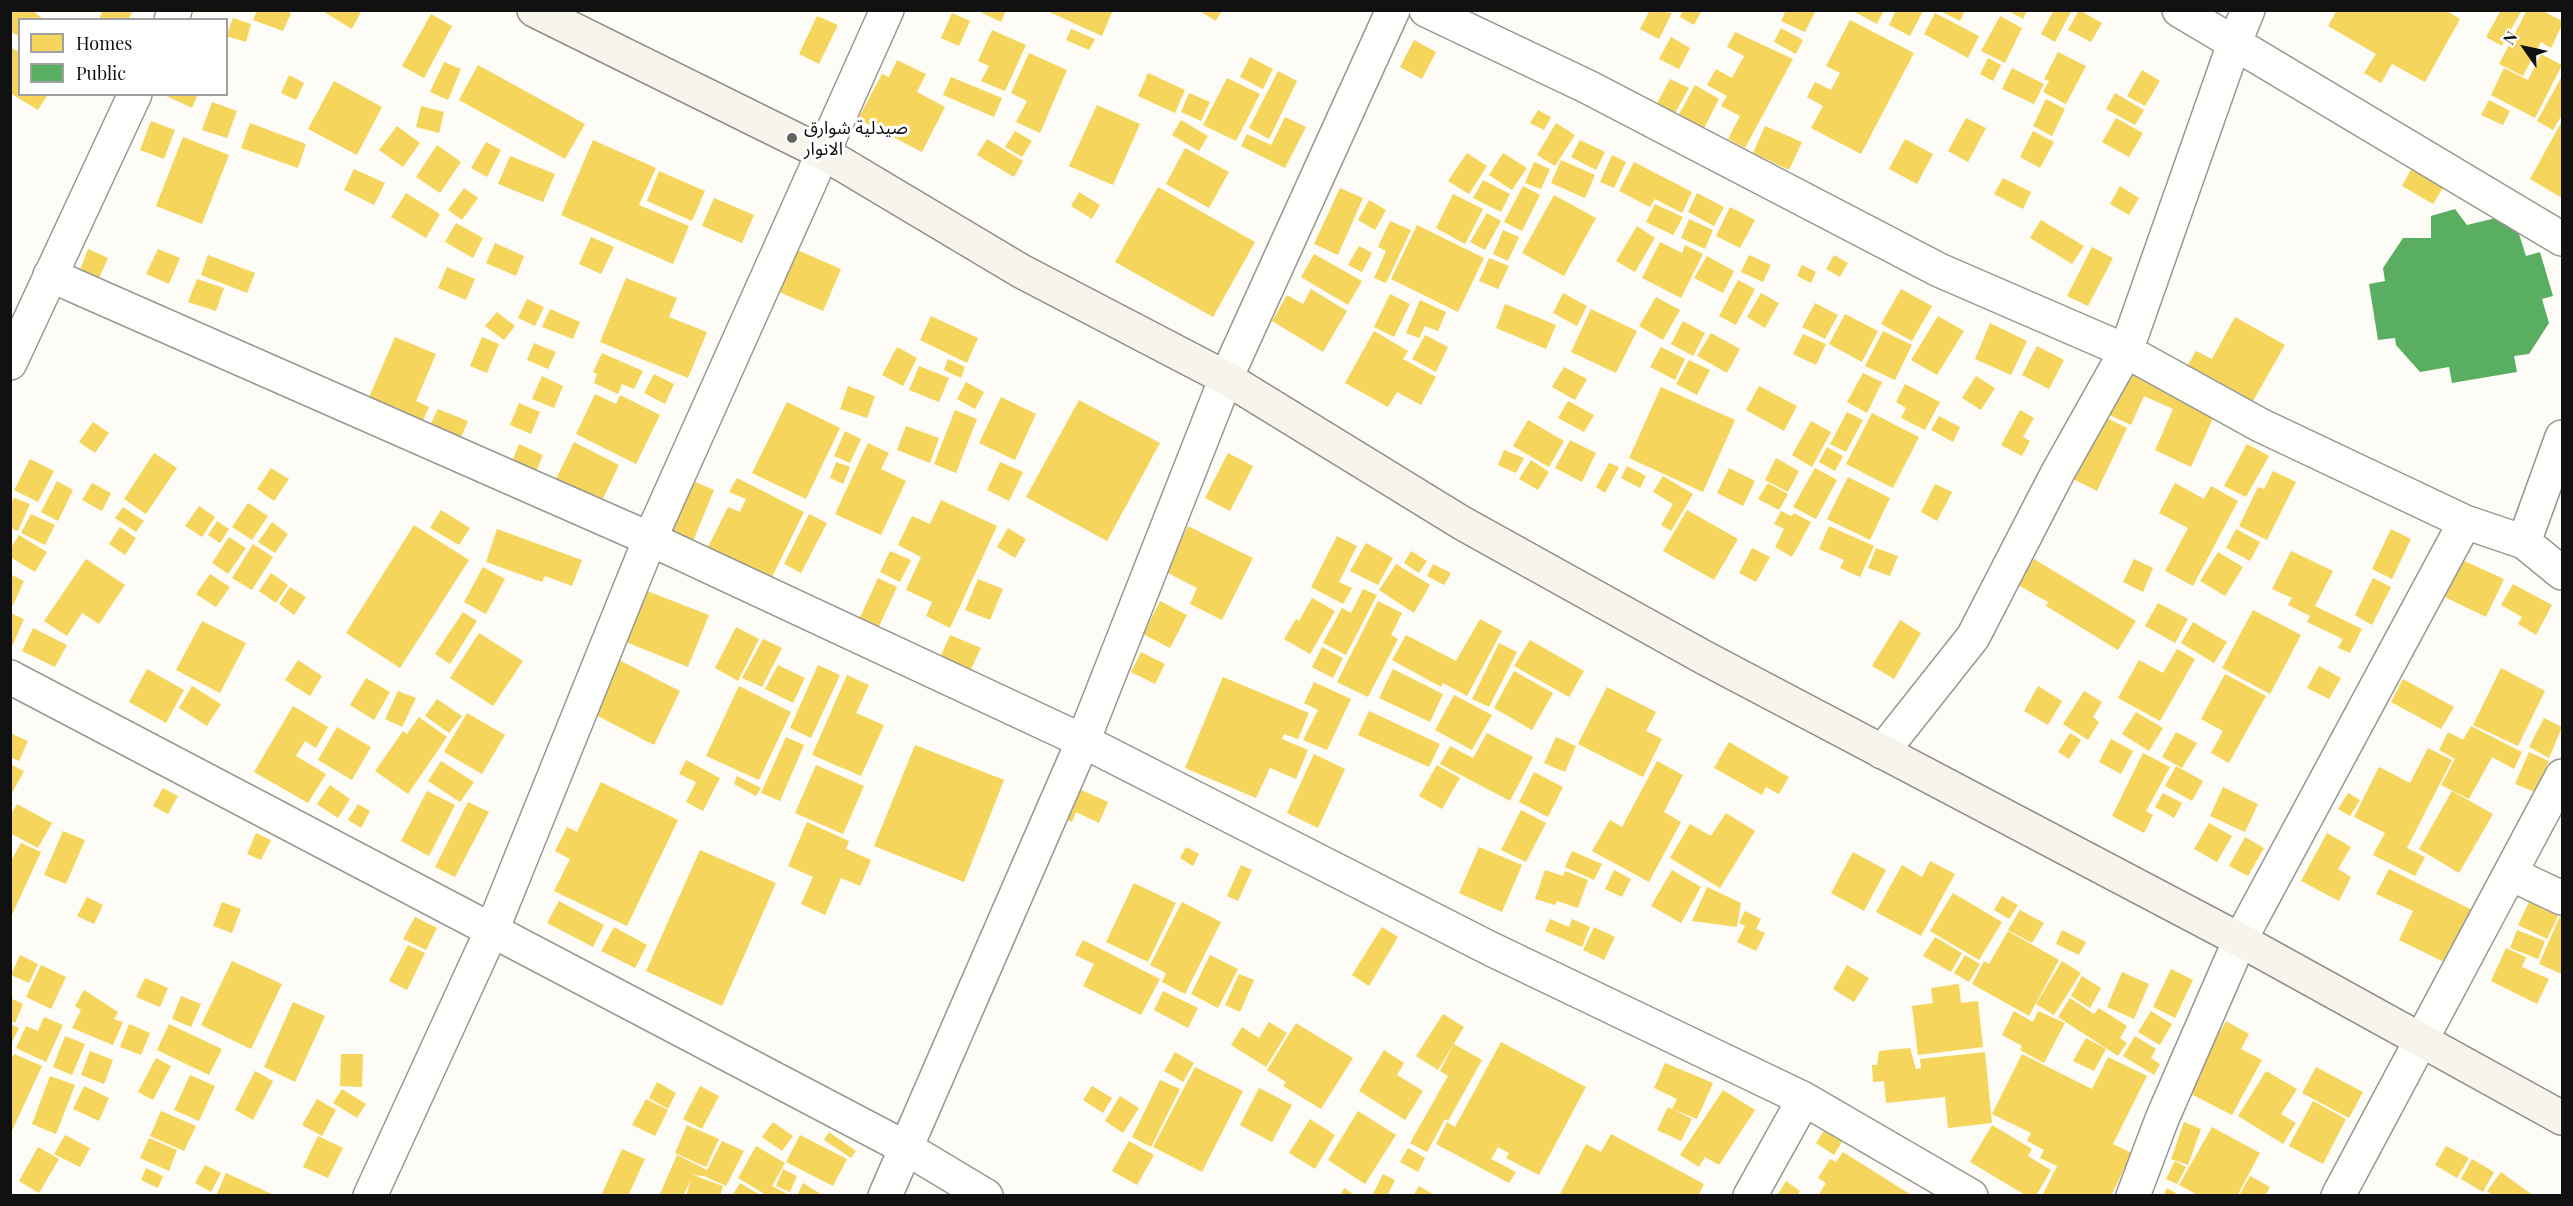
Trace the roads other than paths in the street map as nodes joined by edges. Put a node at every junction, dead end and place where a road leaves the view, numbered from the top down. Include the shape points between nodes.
1 (534, 10) edge
2 (887, 10) edge
3 (1393, 10) edge
4 (1426, 10) edge
5 (2179, 10) edge
6 (2248, 10) edge
7 (2234, 44) junction
8 (134, 96) edge
9 (825, 154) junction
10 (2562, 239) edge
11 (50, 275) junction
12 (2126, 351) junction
13 (10, 363) edge
14 (1226, 378) junction
15 (2562, 437) edge
16 (2465, 522) junction
17 (650, 539) junction
18 (2524, 542) junction
19 (2562, 573) edge
20 (10, 677) edge
21 (1083, 741) junction
22 (1882, 752) junction
23 (2562, 776) edge
24 (2511, 874) junction
25 (2562, 898) edge
26 (492, 930) junction
27 (2240, 940) junction
28 (2421, 1040) junction
29 (1804, 1100) junction
30 (2562, 1118) edge
31 (906, 1148) junction
32 (370, 1196) edge
33 (885, 1196) edge
34 (986, 1196) edge
35 (1750, 1196) edge
36 (1971, 1196) edge
37 (2133, 1196) edge
38 (2338, 1196) edge

1 - 9 street
2 - 9 street
3 - 14 street
4 - 12 street via 1588,87 1939,270
5 - 7 street
6 - 7 street
7 - 10 street
7 - 12 street
8 - 11 street
9 - 14 street via 1021,271
9 - 17 street
11 - 13 street
11 - 17 street
12 - 16 street via 2260,425
12 - 22 street via 2058,471 1973,638
14 - 21 street
14 - 22 street via 1462,523
15 - 18 street
16 - 18 street
16 - 27 street
17 - 21 street
17 - 26 street
18 - 19 street
20 - 26 street
21 - 29 street via 1491,949
21 - 31 street
22 - 27 street
23 - 24 street
24 - 25 street
24 - 28 street
26 - 31 street
26 - 32 street
27 - 28 street
27 - 37 street
28 - 30 street
28 - 38 street
29 - 35 street
29 - 36 street
31 - 33 street
31 - 34 street

